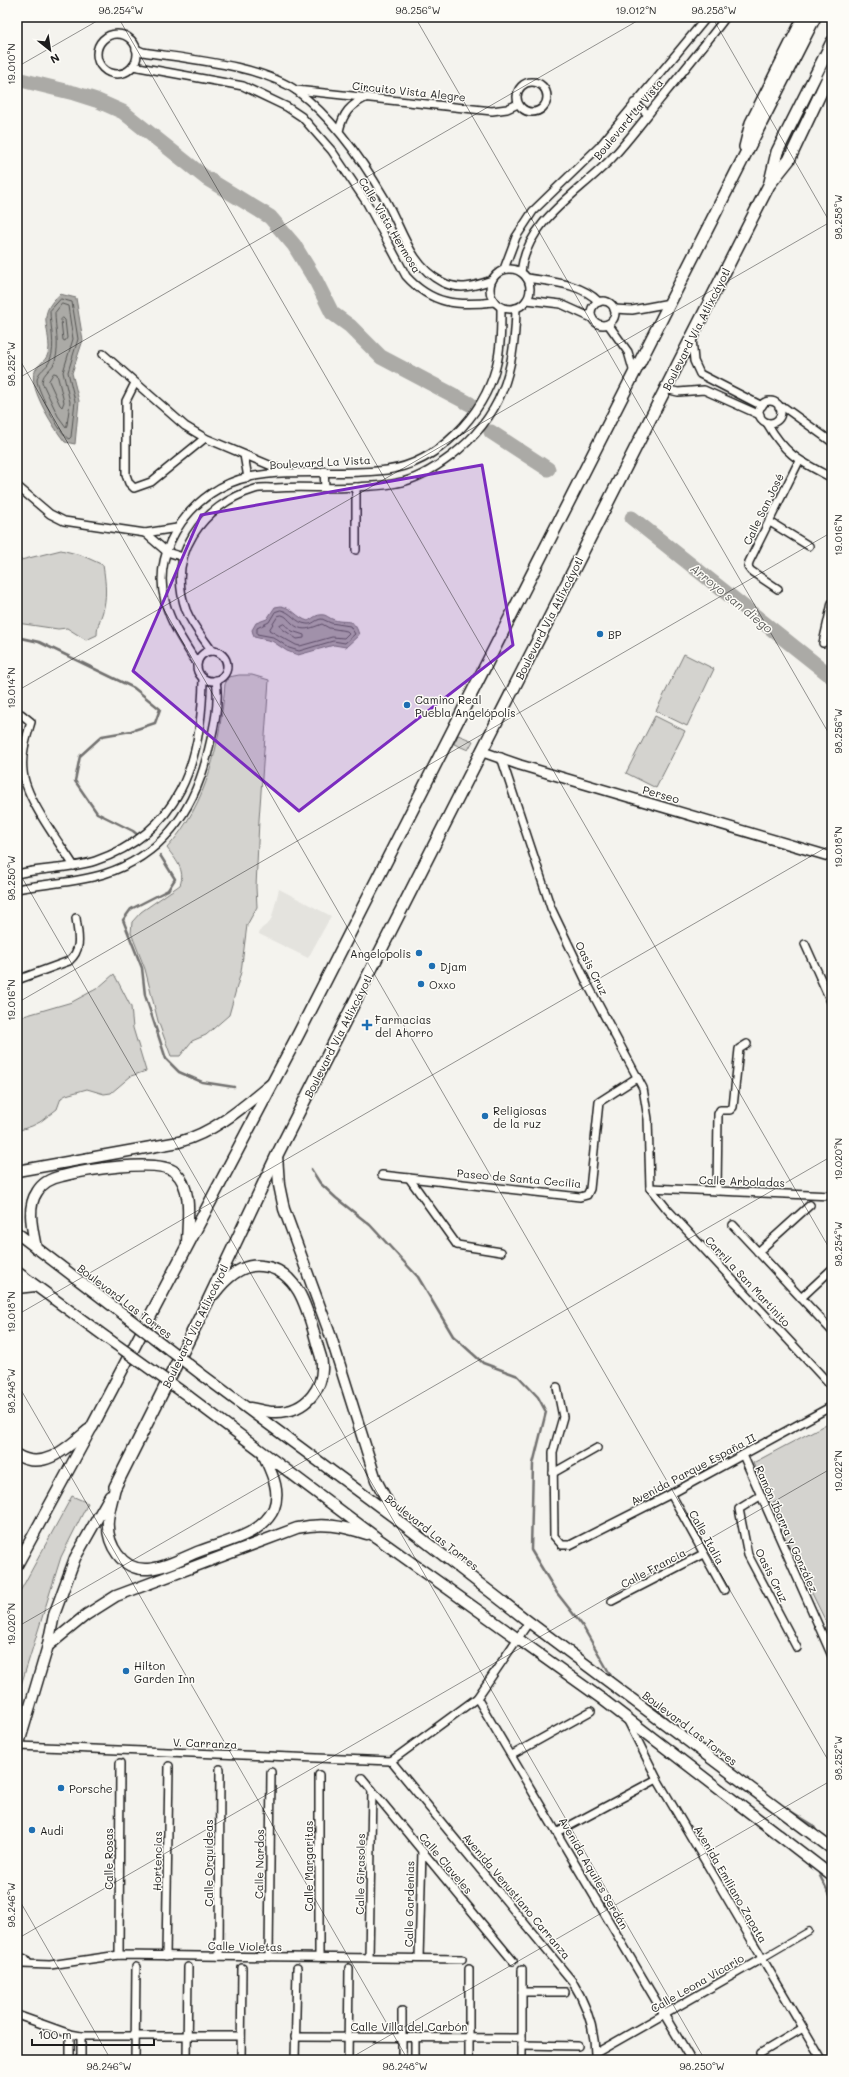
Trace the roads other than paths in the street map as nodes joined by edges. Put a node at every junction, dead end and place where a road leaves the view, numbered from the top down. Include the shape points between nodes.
1 (707, 17) edge
2 (726, 17) edge
3 (804, 17) edge
4 (815, 17) edge
5 (832, 42) edge
6 (136, 48) junction
7 (133, 66) junction
8 (832, 69) edge
9 (296, 90) junction
10 (367, 97) junction
11 (634, 103) junction
12 (518, 104) junction
13 (648, 114) junction
14 (339, 131) junction
15 (744, 158) junction
16 (769, 185) junction
17 (504, 270) junction
18 (521, 272) junction
19 (526, 278) junction
20 (492, 280) junction
21 (527, 300) junction
22 (494, 302) junction
23 (599, 302) junction
24 (670, 303) junction
25 (501, 307) junction
26 (516, 308) junction
27 (614, 309) junction
28 (592, 318) junction
29 (608, 324) junction
30 (692, 336) junction
31 (104, 354) dead end
32 (634, 373) junction
33 (135, 383) junction
34 (665, 389) junction
35 (762, 406) junction
36 (779, 407) junction
37 (760, 415) junction
38 (768, 423) junction
39 (205, 438) junction
40 (832, 442) edge
41 (244, 455) junction
42 (799, 461) junction
43 (324, 471) junction
44 (287, 473) junction
45 (248, 478) junction
46 (832, 478) edge
47 (17, 486) edge
48 (325, 487) junction
49 (356, 487) junction
50 (770, 522) junction
51 (177, 528) junction
52 (145, 533) junction
53 (809, 546) dead end
54 (356, 550) dead end
55 (167, 552) junction
56 (183, 557) junction
57 (778, 589) dead end
58 (832, 603) edge
59 (830, 625) edge
60 (823, 643) dead end
61 (212, 651) junction
62 (197, 663) junction
63 (203, 679) junction
64 (216, 680) junction
65 (17, 714) edge
66 (483, 752) junction
67 (501, 757) junction
68 (832, 856) edge
69 (74, 866) junction
70 (17, 874) edge
71 (17, 889) edge
72 (76, 918) dead end
73 (805, 944) dead end
74 (17, 980) edge
75 (832, 1004) edge
76 (747, 1044) dead end
77 (638, 1078) junction
78 (271, 1084) junction
79 (277, 1156) junction
80 (17, 1171) edge
81 (382, 1175) dead end
82 (409, 1178) junction
83 (650, 1188) junction
84 (717, 1191) junction
85 (832, 1196) edge
86 (810, 1206) dead end
87 (734, 1226) dead end
88 (17, 1233) edge
89 (187, 1245) junction
90 (36, 1248) junction
91 (501, 1252) dead end
92 (758, 1252) junction
93 (832, 1269) edge
94 (17, 1272) edge
95 (35, 1286) junction
96 (17, 1288) edge
97 (802, 1298) junction
98 (206, 1305) junction
99 (832, 1331) edge
100 (557, 1387) dead end
101 (832, 1387) edge
102 (832, 1406) edge
103 (248, 1407) junction
104 (92, 1428) junction
105 (597, 1448) dead end
106 (263, 1454) junction
107 (17, 1455) edge
108 (743, 1455) junction
109 (553, 1472) junction
110 (115, 1487) junction
111 (671, 1494) junction
112 (760, 1496) junction
113 (395, 1518) junction
114 (377, 1538) junction
115 (703, 1554) junction
116 (17, 1565) edge
117 (724, 1590) dead end
118 (612, 1602) dead end
119 (529, 1622) junction
120 (518, 1637) junction
121 (48, 1646) junction
122 (797, 1648) dead end
123 (832, 1656) edge
124 (477, 1698) junction
125 (591, 1711) dead end
126 (626, 1717) junction
127 (18, 1748) edge
128 (512, 1755) junction
129 (391, 1761) junction
130 (120, 1762) dead end
131 (169, 1766) dead end
132 (220, 1769) dead end
133 (271, 1772) dead end
134 (319, 1775) dead end
135 (362, 1778) dead end
136 (657, 1779) junction
137 (372, 1790) junction
138 (558, 1832) junction
139 (832, 1849) edge
140 (422, 1851) junction
141 (832, 1876) edge
142 (809, 1930) dead end
143 (119, 1955) junction
144 (17, 1956) edge
145 (166, 1956) junction
146 (219, 1956) junction
147 (269, 1957) junction
148 (319, 1957) junction
149 (369, 1958) junction
150 (419, 1958) junction
151 (462, 1959) dead end
152 (761, 1959) junction
153 (513, 1961) dead end
154 (17, 1963) edge
155 (28, 1963) junction
156 (136, 1967) dead end
157 (188, 1967) dead end
158 (242, 1968) dead end
159 (297, 1968) dead end
160 (349, 1968) dead end
161 (469, 1969) dead end
162 (522, 1970) dead end
163 (522, 1992) junction
164 (565, 1992) dead end
165 (402, 2011) dead end
166 (17, 2015) edge
167 (665, 2015) junction
168 (803, 2028) junction
169 (70, 2034) junction
170 (81, 2036) junction
171 (135, 2036) junction
172 (187, 2036) junction
173 (241, 2036) junction
174 (295, 2037) junction
175 (349, 2037) junction
176 (402, 2037) junction
177 (415, 2037) junction
178 (469, 2038) junction
179 (522, 2041) junction
180 (578, 2046) dead end
181 (761, 2053) dead end
182 (596, 2057) edge
183 (70, 2060) edge
184 (81, 2060) edge
185 (135, 2060) edge
186 (187, 2060) edge
187 (241, 2060) edge
188 (295, 2060) edge
189 (348, 2060) edge
190 (402, 2060) edge
191 (415, 2060) edge
192 (469, 2060) edge
193 (522, 2060) edge
194 (691, 2060) edge
195 (822, 2060) edge

1 - 11 street, Boulevard La Vista
2 - 13 street, Boulevard La Vista
3 - 15 main road via 751,123
4 - 15 main road
5 - 16 main road, Boulevard Vía Atlixcáyotl via 777,152
6 - 7 street
6 - 7 street via 132,41 121,34 111,34 102,40 96,54 100,65 116,74 125,72
6 - 9 street, Calle Vista Hermosa via 143,52 273,78
7 - 22 street, Calle Vista Hermosa via 243,86 287,107 302,117 332,151 367,203 406,276 414,285 448,303 469,305
8 - 16 main road, Boulevard Vía Atlixcáyotl via 789,160
9 - 10 street, Circuito Vista Alegre
9 - 14 street, Calle Vista Hermosa via 319,109
10 - 12 street, Circuito Vista Alegre via 492,111
10 - 14 street via 346,111
11 - 13 street
11 - 17 street, Boulevard La Vista via 600,146 533,211 516,237
12 - 12 street via 530,112 537,112 544,107 548,93 538,82 531,81 519,89
13 - 18 street, Boulevard La Vista via 612,158 543,222 534,236
14 - 20 street, Calle Vista Hermosa via 385,198 420,266 443,283 452,285 469,288
15 - 24 main road
16 - 30 main road, Boulevard Vía Atlixcáyotl
17 - 18 street via 513,269
17 - 20 street via 497,273
18 - 19 street
19 - 21 street via 530,285
19 - 23 street via 568,284
20 - 22 street via 489,288
21 - 26 street
21 - 28 street via 561,304
22 - 25 street
23 - 27 street via 608,302
23 - 28 street via 592,309
24 - 27 street via 632,310
24 - 32 main road
25 - 26 street
25 - 43 street, Boulevard La Vista via 496,366 486,394 467,422 450,438 411,463 388,470
26 - 49 street, Boulevard La Vista via 516,335 503,393 481,430 440,464 416,476 397,483
27 - 29 street via 614,318
28 - 29 street via 598,324
29 - 32 street via 628,352
30 - 34 main road, Boulevard Vía Atlixcáyotl
30 - 35 street via 694,362 700,374
31 - 33 street
32 - 78 main road
33 - 39 street via 185,426
33 - 39 street via 126,401 126,475 134,488 151,482
34 - 37 street via 678,392 704,390
34 - 66 main road, Boulevard Vía Atlixcáyotl
35 - 36 street via 771,402
35 - 37 street
36 - 38 street via 780,416
36 - 40 street via 785,408
37 - 38 street
38 - 42 street via 784,449
39 - 41 street
41 - 44 street
41 - 45 street
42 - 46 street
42 - 50 street, Calle San José
43 - 44 street, Boulevard La Vista
43 - 48 street
44 - 45 street, Boulevard La Vista
45 - 51 street, Boulevard La Vista via 227,484 209,494
47 - 52 street via 50,514 64,521
48 - 49 street, Boulevard La Vista
48 - 56 street, Boulevard La Vista via 256,489 233,498 218,506 203,521
49 - 54 street
50 - 53 street
50 - 57 street, Calle San José via 748,567
51 - 52 street
51 - 55 street, Boulevard La Vista
52 - 55 street
55 - 56 street
55 - 62 street, Boulevard La Vista via 162,572 165,601 178,633
56 - 61 street, Boulevard La Vista via 180,576 186,611
58 - 59 street
59 - 60 street
61 - 62 street via 202,654
61 - 64 street via 222,655 227,665 222,677
62 - 63 street via 197,672
63 - 64 street
63 - 69 street via 201,723 194,757 170,809 143,837 130,846 94,861
64 - 71 street via 216,716 202,777 192,801 170,833 141,856 104,874
65 - 69 street via 31,722 23,753 23,771 29,794
66 - 67 street, Perseo
66 - 79 main road, Boulevard Vía Atlixcáyotl
67 - 68 street, Perseo via 520,765
67 - 77 street, Oasis Cruz via 551,908 588,985
69 - 70 street
72 - 74 street via 79,947 75,956 69,961
73 - 75 street
76 - 84 street via 739,1049 733,1106 730,1110 720,1110 718,1114
77 - 82 street, Paseo de Santa Cecilia via 599,1102 590,1189 587,1195 580,1197
77 - 83 street, Oasis Cruz via 647,1102
78 - 80 main road via 224,1122 196,1137
78 - 89 main road
79 - 98 main road, Boulevard Vía Atlixcáyotl
79 - 113 main road via 284,1209 331,1337 376,1480
81 - 82 street, Paseo de Santa Cecilia
82 - 91 street via 457,1245
83 - 84 street, Calle Arboladas
83 - 101 street, Carril a San Martinito
84 - 85 street, Calle Arboladas
86 - 92 street
87 - 92 street
88 - 90 main road, Boulevard Las Torres
89 - 90 main road via 187,1204 183,1184 174,1171 142,1164 62,1176 42,1185 32,1203
89 - 104 main road
90 - 103 main road, Boulevard Las Torres, bridge
92 - 97 street
93 - 97 street
94 - 95 main road
95 - 96 main road
95 - 106 main road, bridge via 188,1396
97 - 99 street
98 - 103 main road via 228,1277 248,1266 276,1268 290,1278 301,1295 321,1357 323,1367 320,1384 308,1399 290,1409 274,1412
98 - 110 main road, Boulevard Vía Atlixcáyotl
100 - 109 street via 562,1417 553,1452
102 - 108 street, Avenida Parque España II
103 - 113 main road, Boulevard Las Torres
104 - 107 main road via 50,1458 39,1461
104 - 116 main road
105 - 109 street
106 - 110 main road via 274,1480 276,1499 274,1508 263,1523 247,1533 157,1568 139,1569 130,1566 117,1554 110,1538 108,1520
106 - 114 main road
108 - 111 street, Avenida Parque España II
108 - 112 street, Ramón Ibarra y González
109 - 111 street, Avenida Parque España II via 554,1536 562,1545 570,1545
110 - 121 main road, Boulevard Vía Atlixcáyotl via 75,1558 54,1615
111 - 115 street, Calle Italia
112 - 122 street, Oasis Cruz via 739,1509 746,1550
112 - 123 street, Ramón Ibarra y González
113 - 119 main road, Boulevard Las Torres
114 - 120 main road
114 - 121 main road via 344,1526 326,1524 297,1528 116,1596 86,1615
115 - 117 street, Calle Italia
115 - 118 street, Calle Francia
119 - 120 street
119 - 139 main road, Boulevard Las Torres
120 - 124 street
120 - 126 main road
121 - 127 main road, Boulevard Vía Atlixcáyotl
124 - 128 street, Avenida Aquiles Serdán
124 - 129 street
125 - 128 street
126 - 136 street, Avenida Emiliano Zapata
126 - 141 main road
127 - 129 street, V. Carranza
128 - 138 street, Avenida Aquiles Serdán
129 - 182 street, Avenida Venustiano Carranza via 572,1981 583,1998 590,2018
130 - 143 street, Calle Rosas
131 - 145 street, Hortencias
132 - 146 street, Calle Orquídeas
133 - 147 street, Calle Nardos
134 - 148 street, Calle Margaritas
135 - 137 street, Calle Claveles
136 - 138 street
136 - 152 street, Avenida Emiliano Zapata
137 - 140 street, Calle Claveles
137 - 149 street, Calle Girasoles
138 - 167 street, Avenida Aquiles Serdán
140 - 150 street, Calle Gardenias
140 - 153 street, Calle Claveles
142 - 152 street, Calle Leona Vicario
143 - 145 street, Calle Violetas
143 - 155 street, Calle Violetas via 50,1965
144 - 155 street, Calle Violetas
145 - 146 street, Calle Violetas
146 - 147 street, Calle Violetas
147 - 148 street, Calle Violetas
148 - 149 street, Calle Violetas
149 - 150 street, Calle Violetas
150 - 151 street, Calle Violetas
152 - 167 street, Calle Leona Vicario
152 - 168 street, Avenida Emiliano Zapata
154 - 155 street, Calle Violetas
156 - 171 street
157 - 172 street
158 - 173 street
159 - 174 street
160 - 175 street
161 - 178 street
162 - 163 street
163 - 164 street
163 - 179 street
165 - 176 street
166 - 169 street
167 - 182 street, Calle Leona Vicario
167 - 194 street, Avenida Aquiles Serdán
168 - 181 street
168 - 195 street, Avenida Emiliano Zapata
169 - 170 street
169 - 183 street
170 - 171 street
170 - 184 street
171 - 172 street
171 - 185 street
172 - 173 street
172 - 186 street
173 - 187 street
174 - 175 street, Calle Villa del Carbón
174 - 188 street
175 - 176 street, Calle Villa del Carbón
175 - 189 street
176 - 177 street, Calle Villa del Carbón
176 - 190 street
177 - 178 street, Calle Villa del Carbón
177 - 191 street
178 - 179 street, Calle Villa del Carbón
178 - 192 street
179 - 180 street, Calle Villa del Carbón
179 - 193 street

